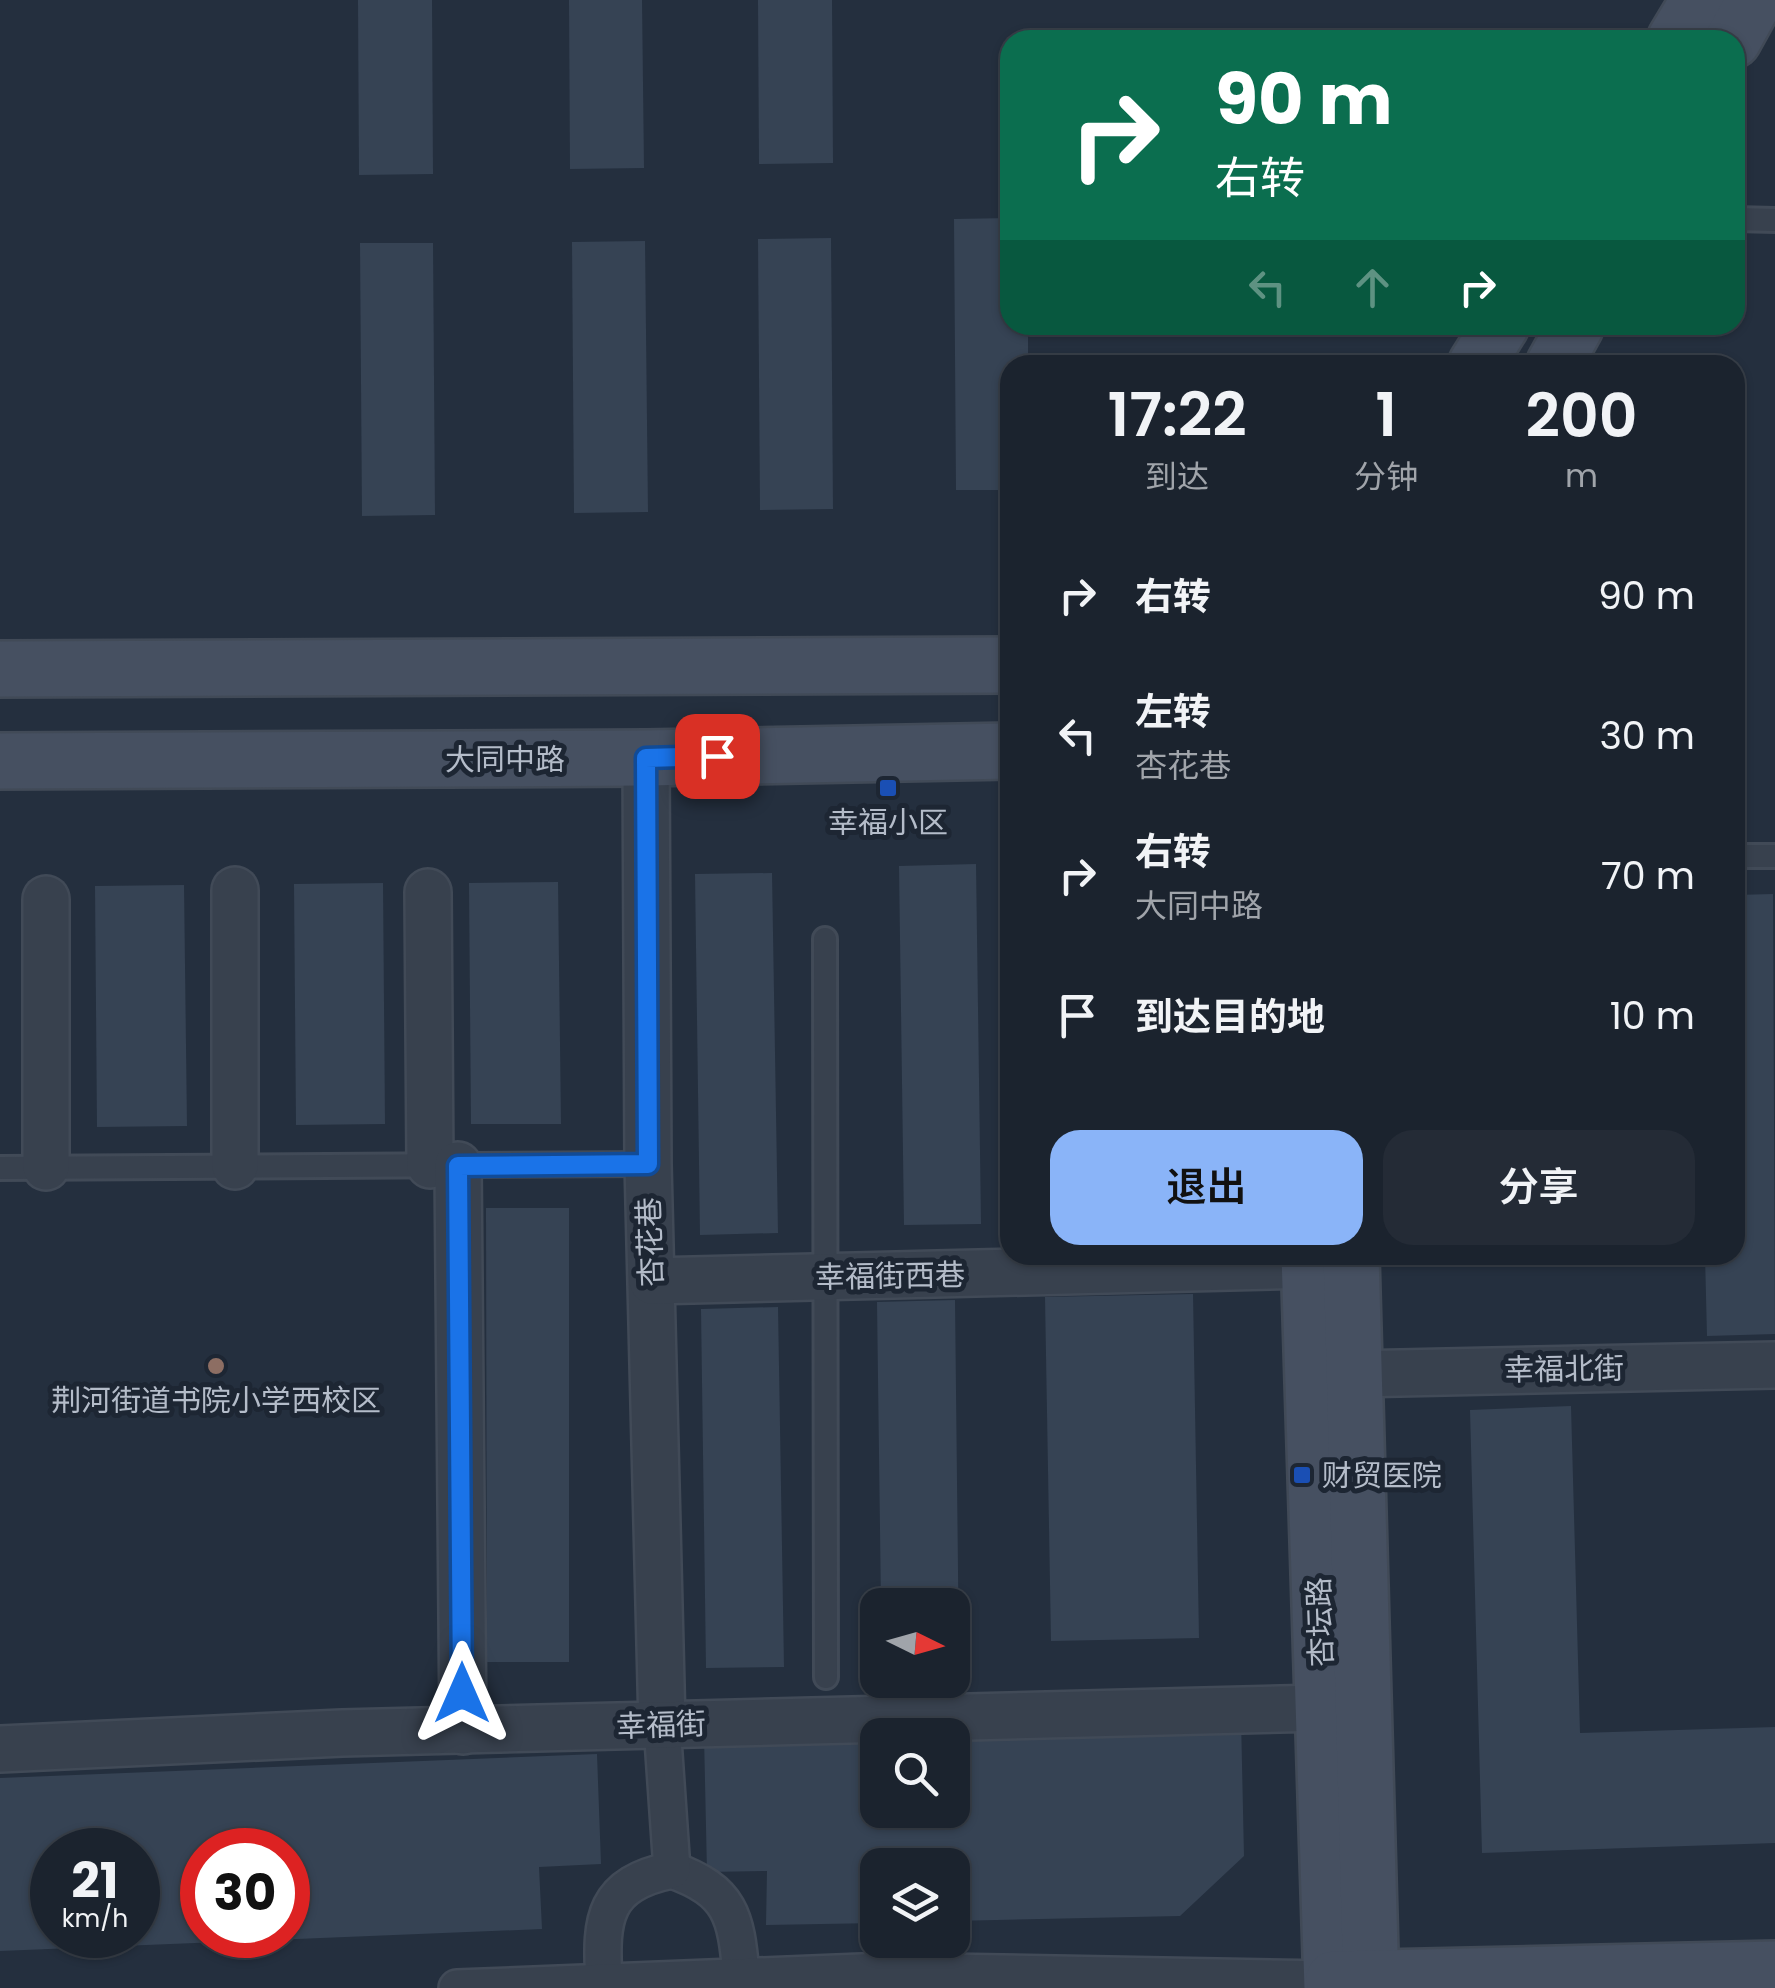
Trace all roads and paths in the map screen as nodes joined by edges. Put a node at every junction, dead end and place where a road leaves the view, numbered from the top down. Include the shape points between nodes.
1 (1699, 0) edge
2 (1755, 0) edge
3 (1681, 30) edge
4 (1738, 30) edge
5 (1745, 219) edge
6 (1775, 220) edge
7 (1000, 665) edge
8 (0, 668) edge
9 (1000, 751) edge
10 (646, 758) junction
11 (0, 761) edge
12 (1745, 856) edge
13 (1775, 856) edge
14 (235, 890) dead end
15 (428, 892) dead end
16 (46, 899) dead end
17 (825, 940) dead end
18 (648, 1164) junction
19 (444, 1165) junction
20 (235, 1166) junction
21 (46, 1167) junction
22 (0, 1168) edge
23 (1149, 1265) edge
24 (1323, 1265) edge
25 (1325, 1265) edge
26 (827, 1278) junction
27 (652, 1281) junction
28 (1775, 1365) edge
29 (1354, 1374) junction
30 (826, 1678) dead end
31 (1322, 1708) junction
32 (662, 1726) junction
33 (462, 1730) junction
34 (0, 1749) edge
35 (672, 1870) junction
36 (1775, 1968) edge
37 (741, 1974) junction
38 (887, 1979) edge
39 (604, 1980) junction
40 (1351, 1983) edge
41 (456, 1988) edge

1 - 3 main road
2 - 4 main road
5 - 6 lane
7 - 8 main road
9 - 10 main road, 大同中路
10 - 11 main road, 大同中路
10 - 18 street, 杏花巷
12 - 13 lane
14 - 20 street
15 - 19 street
16 - 21 street
17 - 26 lane
18 - 19 lane
18 - 27 street, 杏花巷
19 - 20 lane
19 - 33 street
20 - 21 lane
21 - 22 lane
23 - 26 street, 幸福街西巷
24 - 31 main road, 杏坛路
25 - 29 main road, 杏坛路
26 - 27 street, 幸福街西巷
26 - 30 lane
27 - 32 street, 杏花巷
28 - 29 street, 幸福北街
29 - 40 main road, 杏坛路
31 - 32 street, 幸福街
31 - 40 main road, 杏坛路
32 - 33 street, 幸福街
32 - 35 street
33 - 34 street, 幸福街
35 - 37 street via 705,1882 728,1904
35 - 39 street via 636,1878 611,1902 601,1940
36 - 40 main road
37 - 38 street
37 - 39 street
38 - 40 street
39 - 41 street

